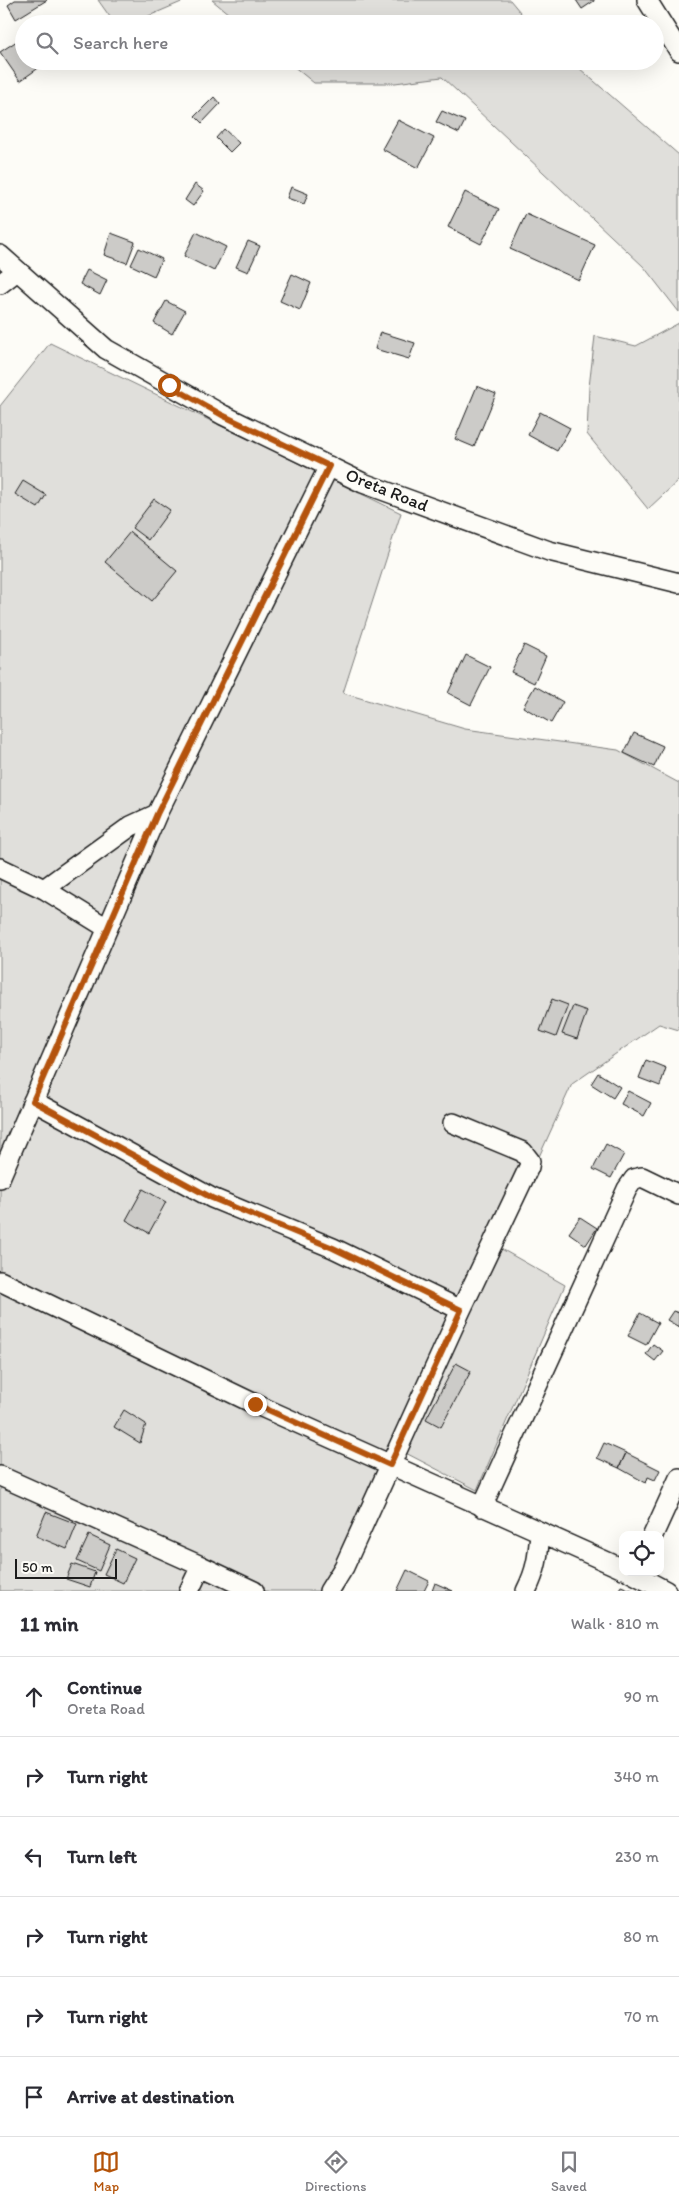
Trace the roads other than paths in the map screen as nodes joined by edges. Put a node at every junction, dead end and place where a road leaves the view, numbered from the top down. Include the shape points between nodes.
1 (647, 0) edge
2 (656, 15) edge
3 (664, 27) edge
4 (679, 51) edge
5 (0, 255) edge
6 (18, 271) junction
7 (0, 284) edge
8 (329, 466) junction
9 (679, 583) edge
10 (157, 814) junction
11 (119, 835) junction
12 (142, 847) junction
13 (0, 868) edge
14 (44, 889) junction
15 (107, 928) junction
16 (33, 1101) junction
17 (453, 1123) dead end
18 (0, 1178) edge
19 (679, 1195) edge
20 (0, 1281) edge
21 (461, 1310) junction
22 (390, 1465) junction
23 (0, 1476) edge
24 (679, 1478) edge
25 (482, 1507) junction
26 (654, 1531) edge
27 (540, 1532) junction
28 (201, 1566) junction
29 (619, 1567) edge
30 (638, 1576) edge
31 (189, 1591) edge
32 (254, 1591) edge
33 (329, 1591) edge
34 (526, 1591) edge
35 (666, 1591) edge

1 - 2 street
3 - 4 street
5 - 6 street, Oreta Road
6 - 7 street
6 - 8 street, Oreta Road via 106,349 222,415
8 - 9 street, Oreta Road via 363,483 549,552
8 - 10 street
10 - 11 street
10 - 12 street
11 - 12 street
11 - 14 street
12 - 15 street
13 - 14 street
14 - 15 street
15 - 16 street
16 - 18 street
16 - 21 street via 212,1198 333,1248
17 - 21 street via 523,1152 530,1161
19 - 25 street via 642,1177 634,1179 627,1189
20 - 22 street
21 - 22 street
22 - 25 street
22 - 33 street via 344,1567
23 - 28 street
24 - 26 street
25 - 27 street
27 - 29 street
27 - 34 street via 536,1572
28 - 31 street
28 - 32 street
30 - 35 street

